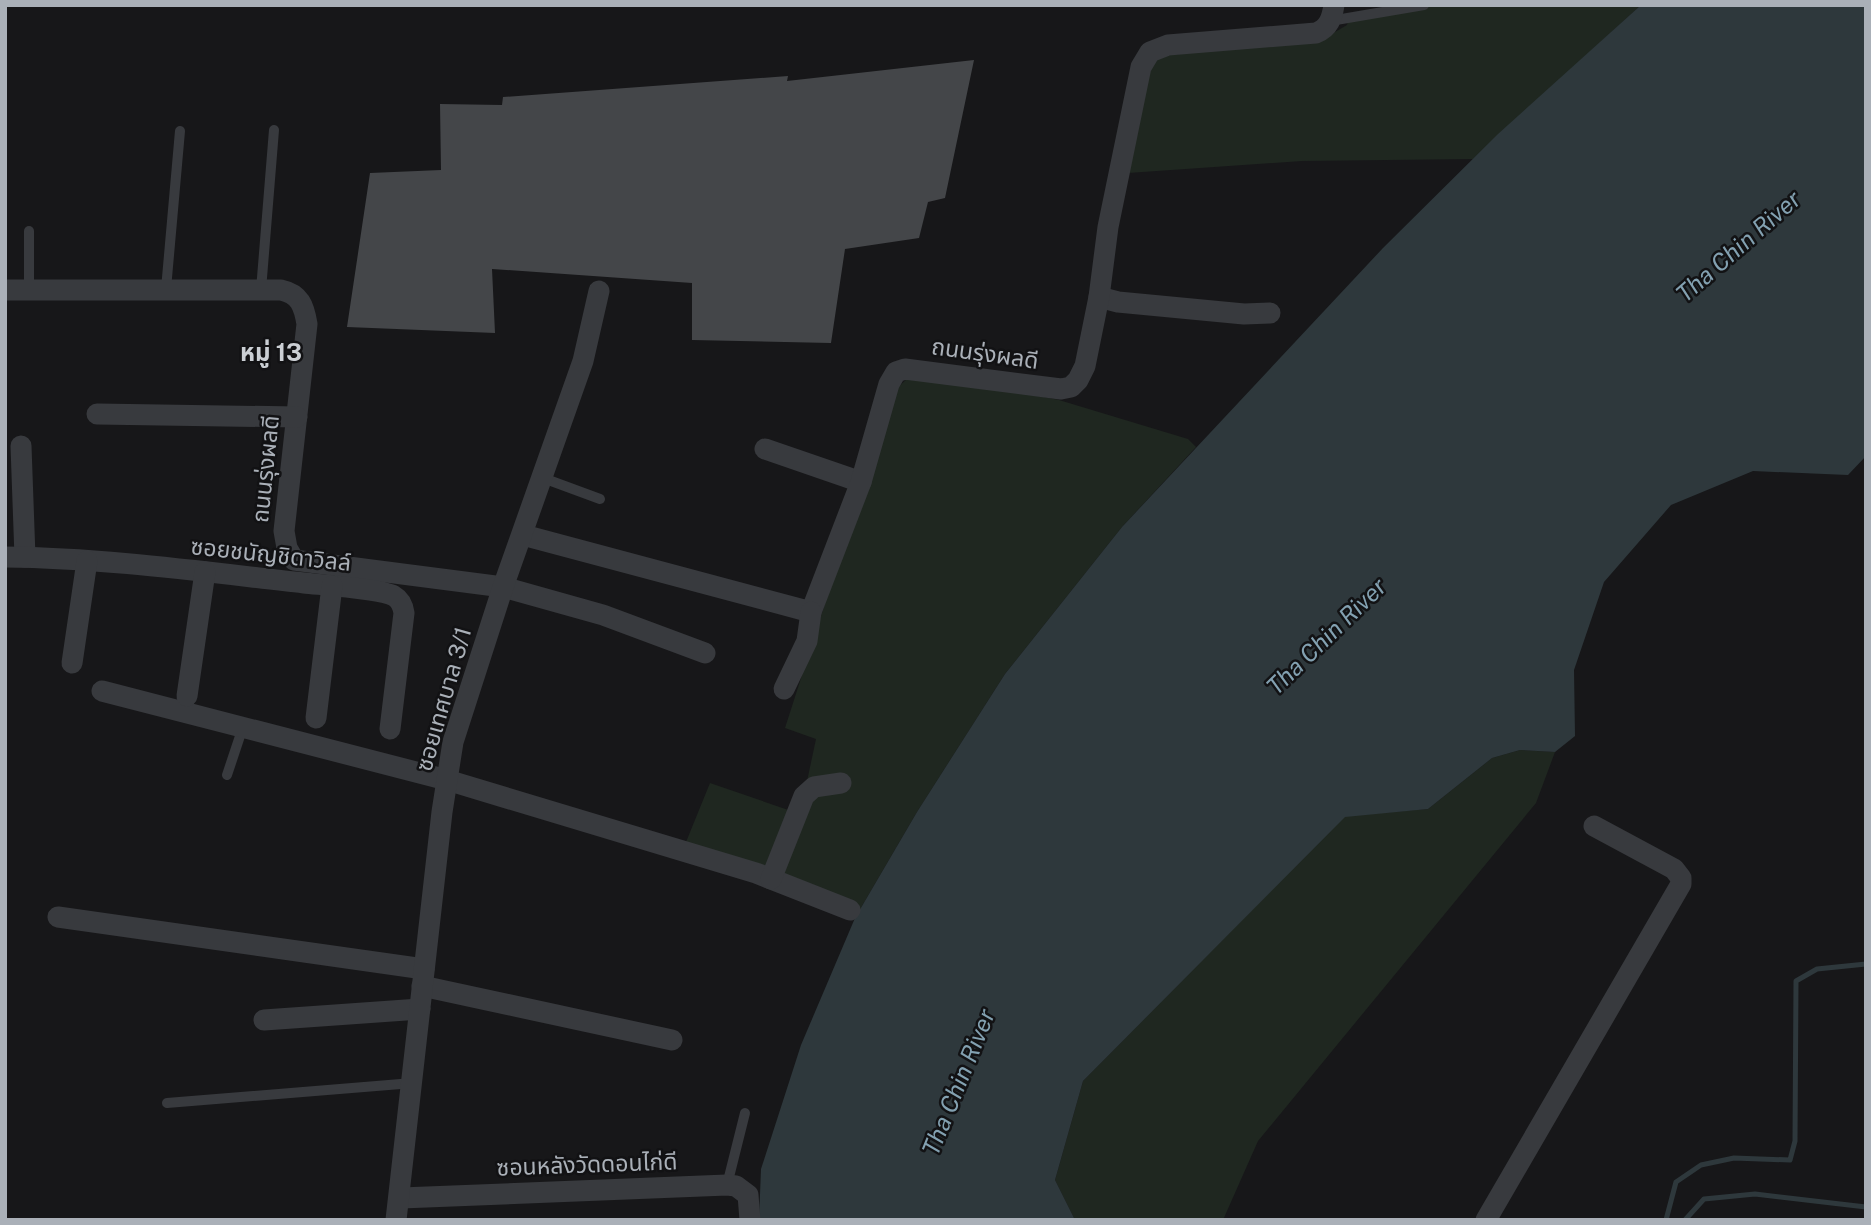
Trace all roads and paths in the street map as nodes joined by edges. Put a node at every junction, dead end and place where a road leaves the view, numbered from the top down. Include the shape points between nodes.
1 (1424, 5) edge
2 (1332, 13) edge
3 (274, 130) dead end
4 (180, 131) dead end
5 (29, 231) dead end
6 (166, 289) junction
7 (5, 290) edge
8 (29, 290) junction
9 (261, 290) junction
10 (598, 291) dead end
11 (1099, 297) junction
12 (1269, 313) dead end
13 (97, 414) dead end
14 (297, 416) junction
15 (21, 446) dead end
16 (765, 449) dead end
17 (543, 478) junction
18 (861, 482) junction
19 (600, 499) dead end
20 (523, 535) junction
21 (15, 557) edge
22 (87, 561) junction
23 (205, 572) junction
24 (332, 586) junction
25 (503, 587) junction
26 (811, 612) junction
27 (705, 653) dead end
28 (72, 663) dead end
29 (784, 689) dead end
30 (102, 691) dead end
31 (187, 696) dead end
32 (316, 718) dead end
33 (243, 727) junction
34 (390, 729) dead end
35 (227, 775) dead end
36 (447, 780) junction
37 (841, 783) dead end
38 (1594, 826) dead end
39 (771, 879) junction
40 (850, 910) dead end
41 (58, 917) dead end
42 (423, 977) junction
43 (420, 1009) junction
44 (264, 1020) dead end
45 (672, 1040) dead end
46 (413, 1083) junction
47 (167, 1103) dead end
48 (745, 1113) dead end
49 (727, 1185) junction
50 (401, 1198) junction
51 (396, 1220) edge
52 (750, 1220) edge
53 (1486, 1220) edge

1 - 2 lane
2 - 11 street, ถนนรุ่งผลดี via 1321,31 1312,34 1168,45 1150,52 1141,67 1108,227
3 - 9 lane
4 - 6 lane
5 - 8 lane
6 - 8 street, ถนนรุ่งผลดี
6 - 9 street, ถนนรุ่งผลดี
7 - 8 street, ถนนรุ่งผลดี
9 - 14 street, ถนนรุ่งผลดี via 292,292 305,310
10 - 17 street, ซอยเทศบาล 3/1 via 583,361
11 - 12 street
11 - 18 street, ถนนรุ่งผลดี via 1083,372 1067,389 905,369 896,372
13 - 14 street
14 - 25 street, ถนนรุ่งผลดี via 284,531 294,560
15 - 21 street
16 - 18 street
17 - 19 lane
17 - 20 street, ซอยเทศบาล 3/1
18 - 26 street, ถนนรุ่งผลดี
20 - 25 street, ซอยเทศบาล 3/1
20 - 26 street
21 - 22 street, ซอยชนัญชิดาวิลล์
22 - 23 street, ซอยชนัญชิดาวิลล์
22 - 28 street
23 - 24 street, ซอยชนัญชิดาวิลล์
23 - 31 street
24 - 32 street
24 - 34 street, ซอยชนัญชิดาวิลล์ via 389,594 403,605
25 - 27 street, ถนนรุ่งผลดี via 603,615
25 - 36 street, ซอยเทศบาล 3/1 via 453,742
26 - 29 street, ถนนรุ่งผลดี via 807,641
30 - 33 street
33 - 35 lane
33 - 36 street
36 - 39 street
36 - 42 street, ซอยเทศบาล 3/1
37 - 39 street via 814,787 804,796
38 - 53 street via 1679,872 1681,884
39 - 40 street
41 - 42 street
42 - 43 street, ซอยเทศบาล 3/1
42 - 45 street
43 - 44 street
43 - 46 street, ซอยเทศบาล 3/1
46 - 47 lane
46 - 50 street, ซอยเทศบาล 3/1
48 - 49 lane
49 - 50 street, ซอนหลังวัดดอนไก่ดี
49 - 52 street via 748,1195
50 - 51 street, ซอยเทศบาล 3/1

